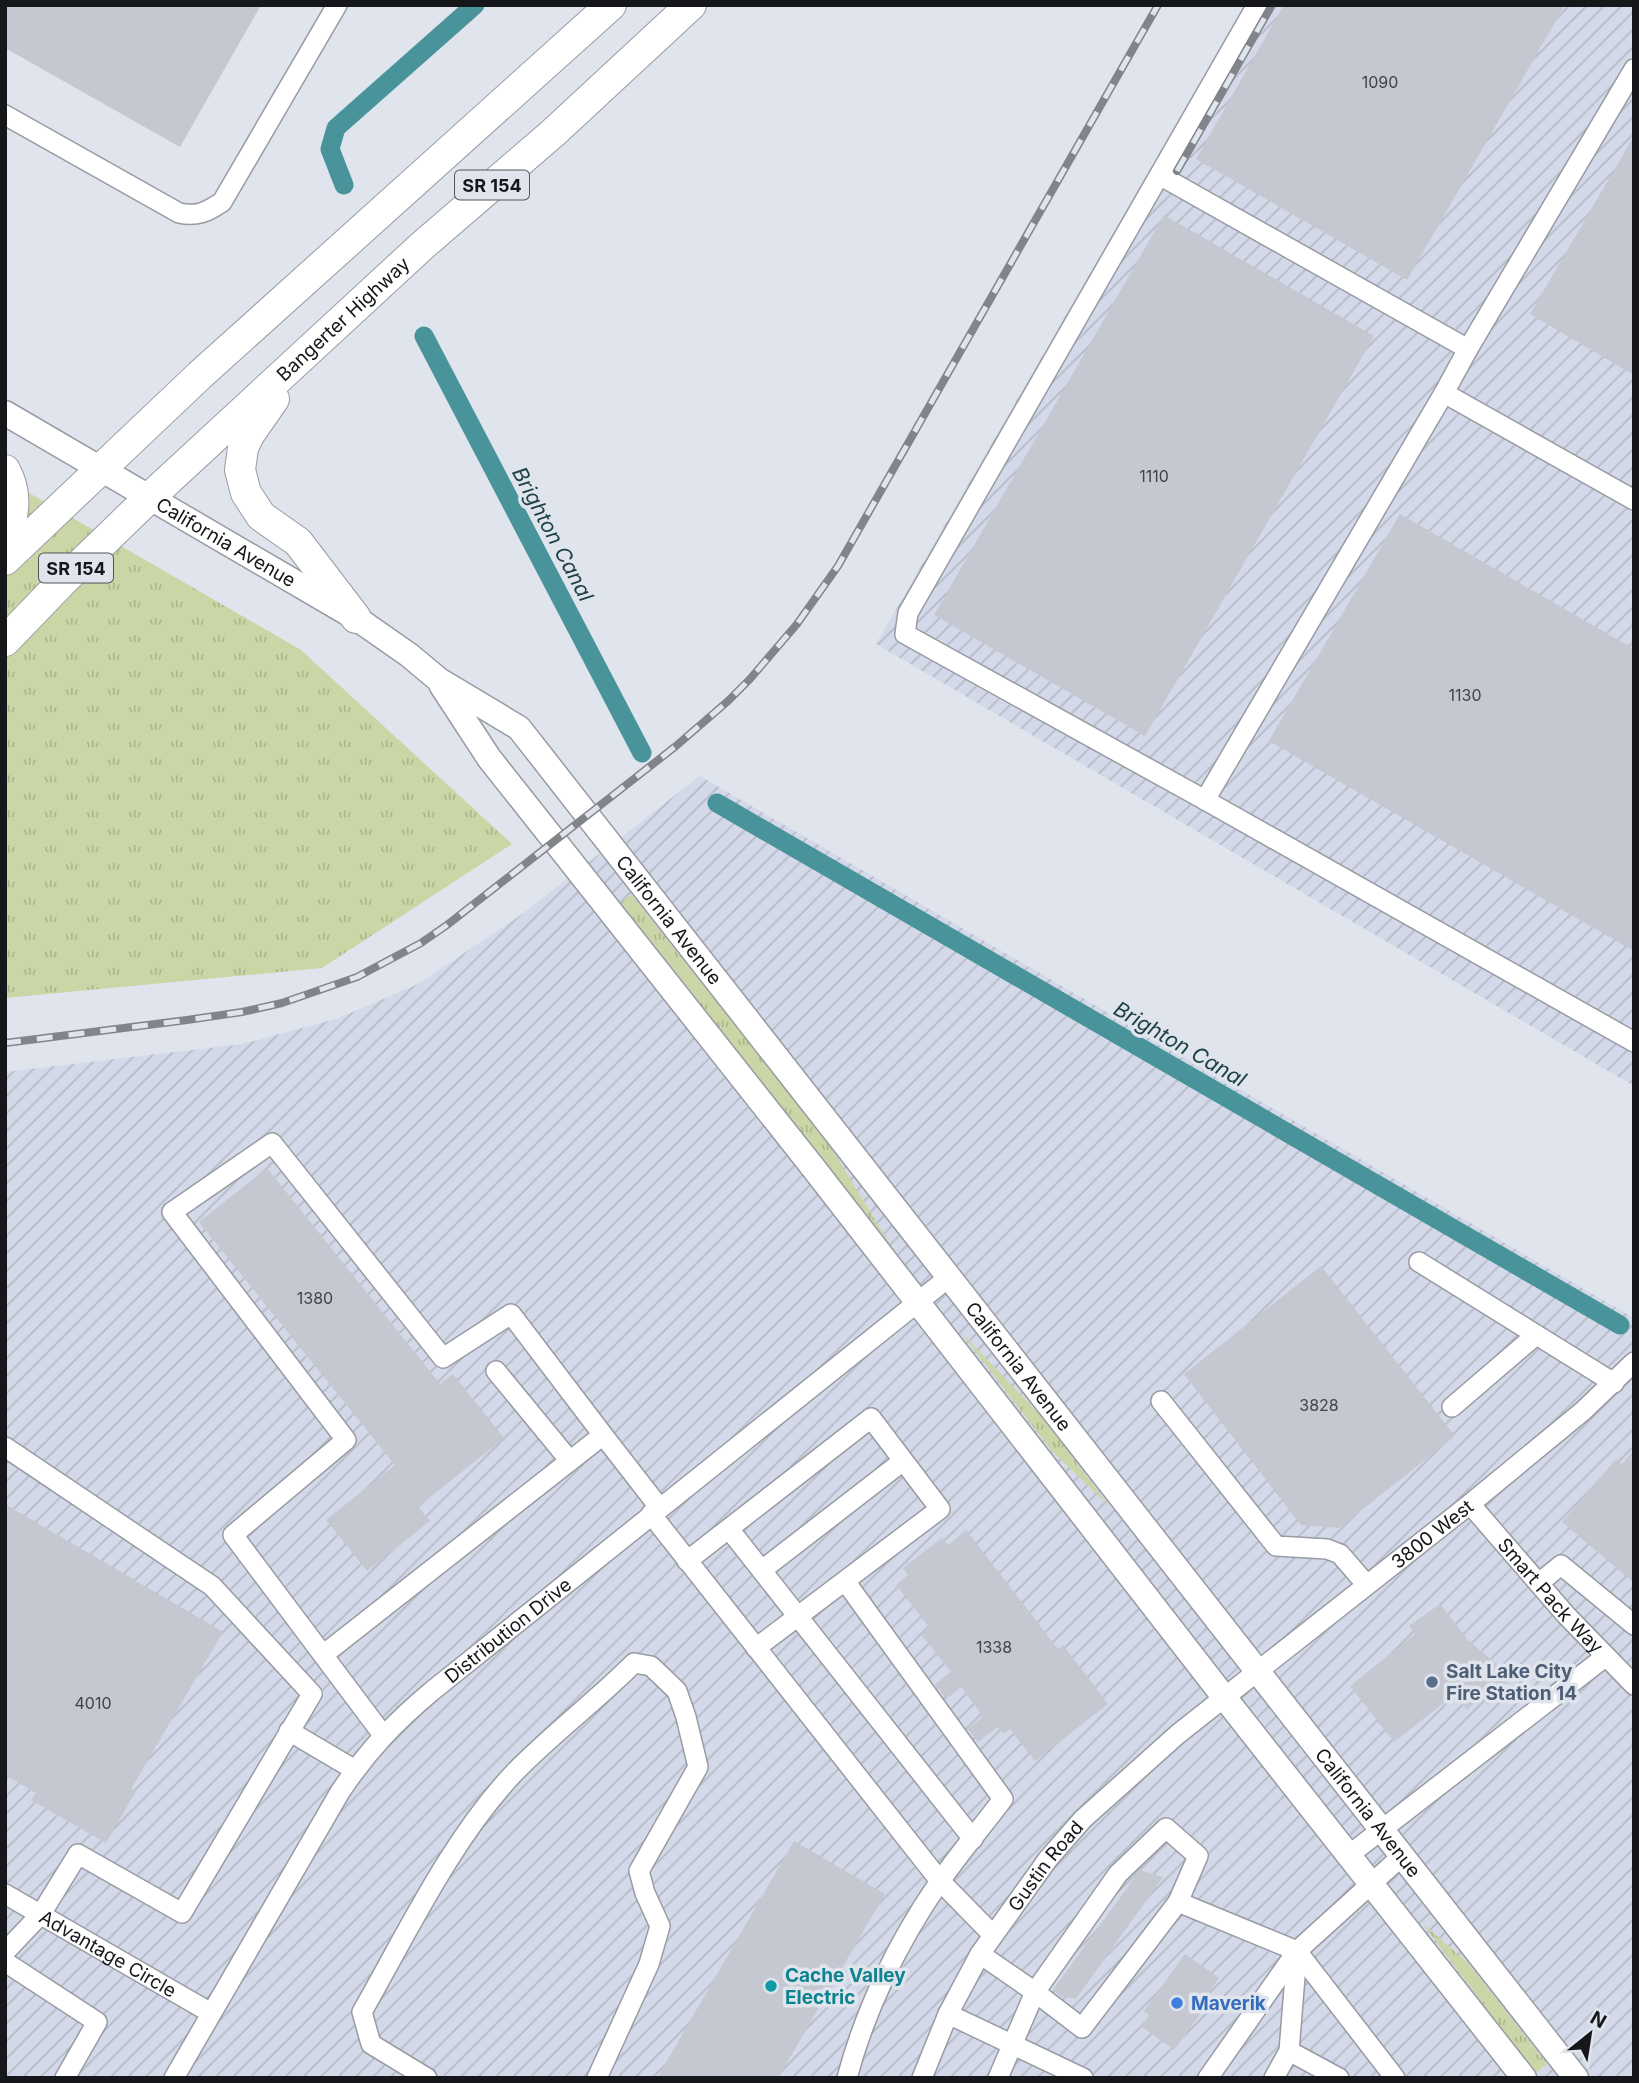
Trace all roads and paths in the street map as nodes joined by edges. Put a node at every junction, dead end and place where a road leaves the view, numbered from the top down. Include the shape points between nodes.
1 (337, 5) edge
2 (611, 5) edge
3 (691, 5) edge
4 (1257, 5) edge
5 (1634, 69) edge
6 (5, 115) edge
7 (1161, 176) junction
8 (1468, 349) junction
9 (293, 365) junction
10 (1444, 393) junction
11 (5, 413) edge
12 (102, 468) junction
13 (5, 470) edge
14 (150, 497) junction
15 (1634, 500) edge
16 (5, 537) edge
17 (5, 560) edge
18 (356, 618) junction
19 (5, 641) edge
20 (439, 680) junction
21 (1205, 800) junction
22 (1634, 1042) edge
23 (1419, 1262) dead end
24 (948, 1278) junction
25 (917, 1303) junction
26 (1536, 1335) junction
27 (1634, 1363) edge
28 (496, 1371) dead end
29 (1614, 1383) junction
30 (1161, 1401) dead end
31 (1452, 1407) dead end
32 (603, 1435) junction
33 (5, 1447) edge
34 (570, 1461) junction
35 (903, 1461) junction
36 (1470, 1504) junction
37 (655, 1511) junction
38 (729, 1529) junction
39 (687, 1561) junction
40 (762, 1570) junction
41 (845, 1581) junction
42 (1539, 1583) junction
43 (1366, 1584) junction
44 (798, 1616) junction
45 (1634, 1625) edge
46 (756, 1648) junction
47 (323, 1655) junction
48 (1605, 1657) junction
49 (1258, 1671) junction
50 (1634, 1685) edge
51 (1224, 1697) junction
52 (289, 1731) junction
53 (383, 1735) junction
54 (355, 1770) junction
55 (1381, 1829) junction
56 (973, 1839) junction
57 (1349, 1855) junction
58 (1402, 1856) junction
59 (940, 1881) junction
60 (1371, 1883) junction
61 (5, 1894) edge
62 (1178, 1902) junction
63 (41, 1914) junction
64 (993, 1935) junction
65 (1297, 1951) junction
66 (5, 1952) edge
67 (980, 1954) junction
68 (5, 1962) edge
69 (1035, 1992) junction
70 (211, 2013) junction
71 (948, 2014) junction
72 (1012, 2045) junction
73 (1289, 2051) junction
74 (176, 2077) edge
75 (65, 2078) edge
76 (427, 2078) edge
77 (597, 2078) edge
78 (846, 2078) edge
79 (922, 2078) edge
80 (998, 2078) edge
81 (1083, 2078) edge
82 (1208, 2078) edge
83 (1274, 2078) edge
84 (1339, 2078) edge
85 (1395, 2078) edge
86 (1524, 2078) edge
87 (1576, 2078) edge

1 - 6 street via 222,202 206,213 179,213
2 - 12 highway, SR 154
3 - 9 highway, Bangerter Highway / SR 154
4 - 7 street
5 - 8 street
7 - 8 street
7 - 21 street via 908,613 905,634
8 - 10 street
9 - 14 highway, Bangerter Highway / SR 154
9 - 18 highway via 246,441 240,462 243,485 255,510 298,542
10 - 15 street
10 - 21 street
11 - 12 main road, California Avenue
12 - 14 main road, California Avenue
12 - 17 highway, SR 154
13 - 16 highway via 14,498
14 - 18 main road, California Avenue
14 - 19 highway, Bangerter Highway / SR 154
18 - 20 main road, California Avenue
20 - 24 main road, California Avenue via 519,727
20 - 25 main road, California Avenue via 489,758
21 - 22 street
23 - 26 street
24 - 25 street, Distribution Drive
24 - 49 main road, California Avenue
25 - 37 street, Distribution Drive
25 - 51 main road, California Avenue
26 - 29 street
26 - 31 street
27 - 29 street, 3800 West
28 - 34 street
29 - 36 street, 3800 West
30 - 43 street via 1276,1546 1340,1554
32 - 34 street
32 - 37 street
32 - 47 street via 511,1314 443,1359 272,1143 172,1212 346,1440 233,1535
33 - 52 street via 212,1586 312,1694
34 - 47 street
35 - 38 street via 871,1418
35 - 40 street
35 - 41 street via 940,1509
36 - 42 street, Smart Pack Way
36 - 43 street, 3800 West
37 - 39 street
37 - 53 street, Distribution Drive
38 - 39 street
38 - 40 street
39 - 46 street
40 - 44 street
41 - 44 street
41 - 56 street via 1003,1799
42 - 45 street via 1561,1565
42 - 48 street, Smart Pack Way
43 - 49 street, 3800 West
44 - 46 street
44 - 56 street
46 - 59 street
47 - 53 street
48 - 50 street, Smart Pack Way
48 - 55 street
49 - 51 street, 3800 West
49 - 55 main road, California Avenue
51 - 57 main road, California Avenue
51 - 64 street, Gustin Road via 1083,1819
52 - 54 street
52 - 63 street via 182,1913 78,1854
53 - 54 street, Distribution Drive
54 - 70 street, Distribution Drive
55 - 57 street
55 - 58 main road, California Avenue
56 - 59 street
57 - 60 main road, California Avenue
58 - 60 street
58 - 87 main road, California Avenue
59 - 64 street
59 - 78 street via 881,1985
60 - 65 street
60 - 86 main road, California Avenue
61 - 63 street, Advantage Circle
62 - 65 street
62 - 69 street via 1082,2028
62 - 69 street via 1198,1856 1166,1828 1118,1874
63 - 66 street
63 - 70 street, Advantage Circle
64 - 67 street, Gustin Road
65 - 73 street
65 - 82 street
65 - 85 street
67 - 69 street
67 - 71 street, Gustin Road
68 - 75 street via 97,2022
69 - 72 street
70 - 74 street, Distribution Drive
71 - 72 street
71 - 79 street, Gustin Road
72 - 80 street
72 - 81 street
73 - 83 street
73 - 84 street
76 - 77 street via 371,2044 362,2012 460,1840 514,1772 634,1663 651,1666 677,1691 698,1767 639,1871 660,1926 649,1964

